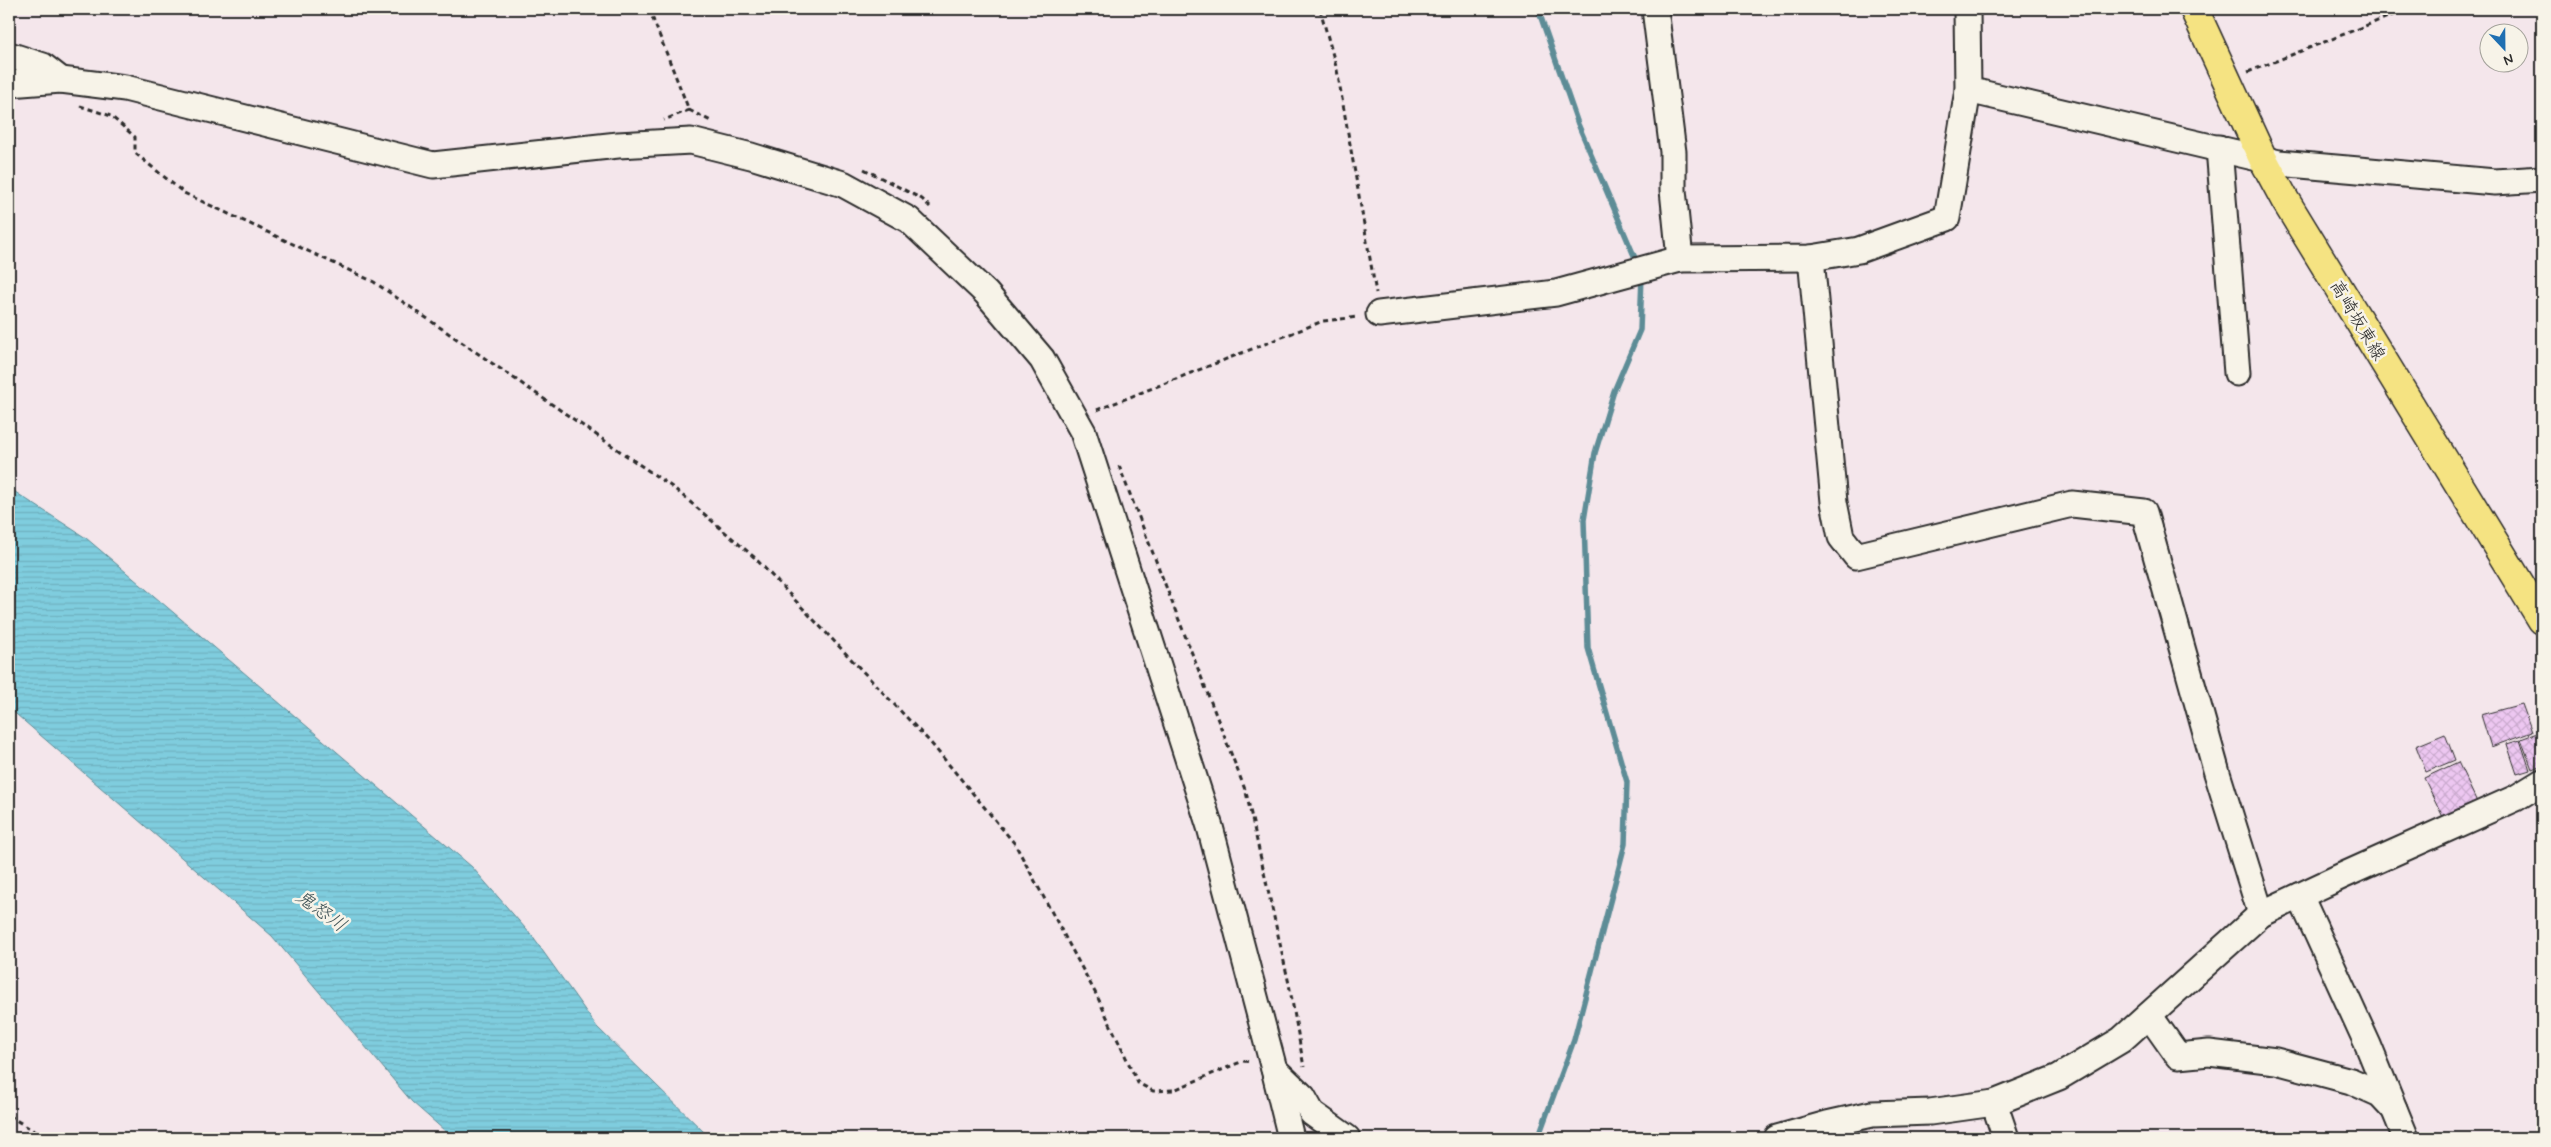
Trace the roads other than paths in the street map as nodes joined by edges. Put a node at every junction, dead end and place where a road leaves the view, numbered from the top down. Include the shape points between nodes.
1 (1655, 9) edge
2 (1967, 9) edge
3 (2194, 9) edge
4 (9, 55) edge
5 (62, 80) junction
6 (9, 84) edge
7 (1968, 90) junction
8 (2219, 148) junction
9 (2263, 159) junction
10 (2542, 179) edge
11 (1811, 258) junction
12 (1680, 259) junction
13 (1379, 314) road end
14 (2237, 373) dead end
15 (2542, 620) edge
16 (2542, 782) edge
17 (2300, 896) junction
18 (2261, 914) junction
19 (2149, 1015) junction
20 (1266, 1066) junction
21 (1994, 1103) junction
22 (2394, 1109) junction
23 (1292, 1138) edge
24 (1347, 1138) edge
25 (1777, 1138) edge
26 (2006, 1138) edge
27 (2406, 1138) edge

1 - 12 street via 1673,152
2 - 7 street
3 - 9 main road, 高崎坂東線
4 - 5 street via 43,66
5 - 6 street
5 - 20 street via 125,88 433,165 618,145 691,141 843,184 909,220 986,293 1042,359 1083,432 1210,827
7 - 8 street
7 - 11 street via 1947,218 1859,250
8 - 9 street
8 - 14 street
9 - 10 street via 2495,182
9 - 15 main road, 高崎坂東線
11 - 12 street
11 - 18 street via 1834,502 1841,537 1856,556 2072,504 2144,512 2217,773
12 - 13 street via 1556,293
16 - 17 street via 2516,798
17 - 18 street
17 - 22 street
18 - 19 street
19 - 21 street via 2121,1040 2095,1057
19 - 22 street via 2178,1056 2209,1053 2276,1061 2351,1081 2380,1094
20 - 23 street
20 - 24 street via 1303,1097 1312,1113
21 - 25 street via 1930,1112 1872,1114
21 - 26 street
22 - 27 street

